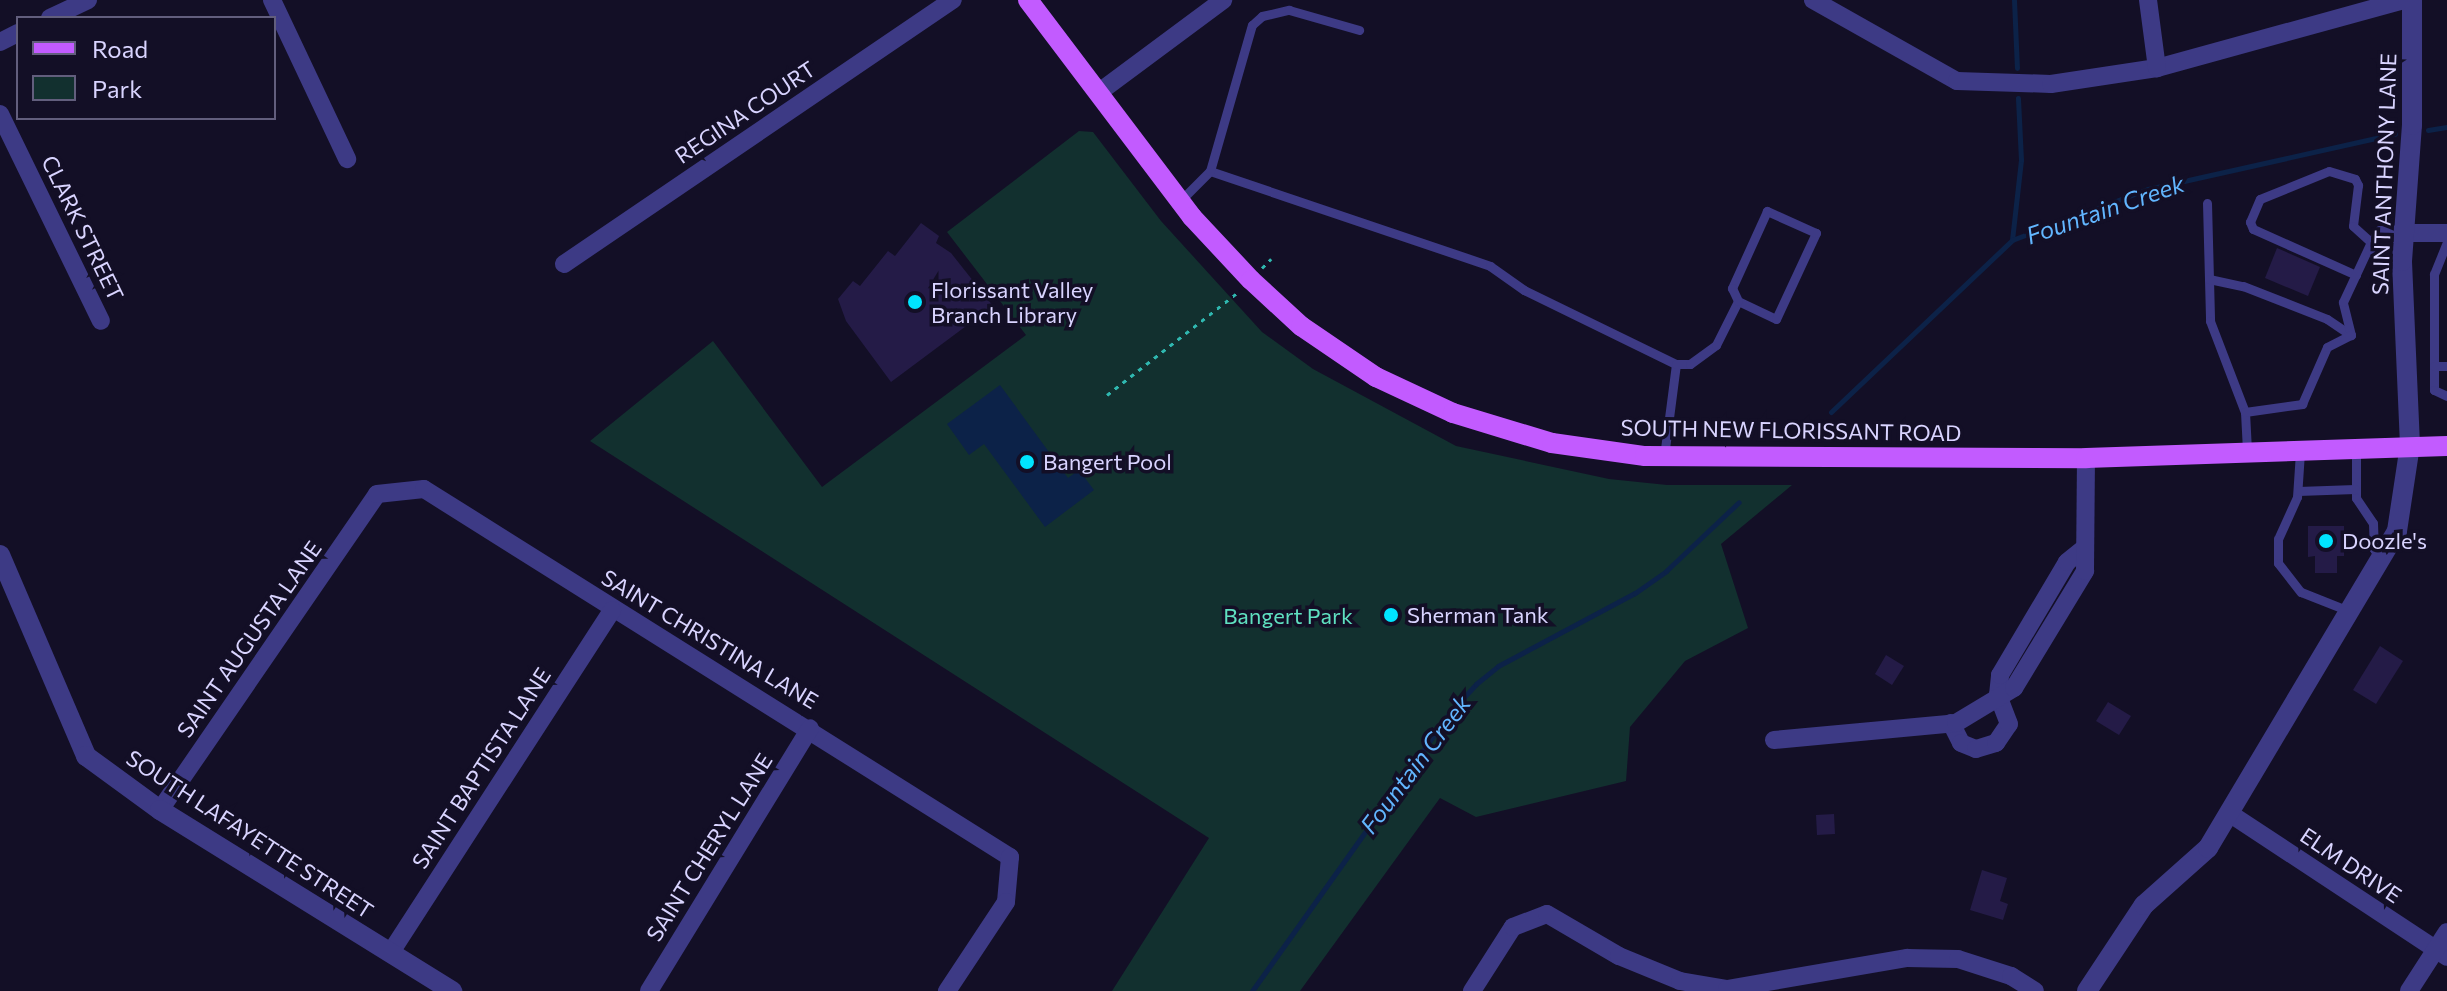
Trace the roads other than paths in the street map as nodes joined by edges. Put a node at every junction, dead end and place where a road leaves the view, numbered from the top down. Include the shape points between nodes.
1 (88, 0) edge
2 (272, 0) edge
3 (953, 0) edge
4 (1028, 0) edge
5 (1223, 0) edge
6 (1813, 0) edge
7 (1851, 0) edge
8 (2148, 0) edge
9 (2404, 0) edge
10 (2412, 0) edge
11 (54, 16) edge
12 (1844, 18) junction
13 (1359, 30) dead end
14 (2157, 68) junction
15 (1098, 93) junction
16 (0, 114) edge
17 (347, 159) dead end
18 (1210, 171) junction
19 (1180, 201) junction
20 (2207, 203) dead end
21 (2403, 231) junction
22 (2447, 233) edge
23 (2371, 242) junction
24 (2447, 242) edge
25 (2402, 261) junction
26 (564, 264) dead end
27 (2356, 275) junction
28 (2209, 279) junction
29 (1738, 301) junction
30 (101, 321) dead end
31 (2351, 335) junction
32 (1676, 364) junction
33 (2434, 366) junction
34 (2447, 366) edge
35 (2447, 396) edge
36 (2245, 412) junction
37 (2410, 445) junction
38 (2447, 446) edge
39 (2357, 447) junction
40 (2300, 449) junction
41 (2247, 451) junction
42 (1664, 456) junction
43 (2086, 458) junction
44 (2355, 489) junction
45 (2298, 491) junction
46 (377, 494) joint
47 (2084, 548) junction
48 (0, 555) edge
49 (2380, 559) junction
50 (612, 610) junction
51 (2349, 611) junction
52 (2034, 617) junction
53 (2051, 626) junction
54 (1998, 695) junction
55 (1951, 723) junction
56 (810, 728) junction
57 (1774, 740) dead end
58 (160, 810) junction
59 (2229, 813) junction
60 (2447, 932) edge
61 (391, 952) junction
62 (2442, 954) edge
63 (452, 991) edge
64 (649, 991) edge
65 (947, 991) edge
66 (1472, 991) edge
67 (2035, 991) edge
68 (2087, 991) edge
69 (2409, 991) edge

1 - 11 street
2 - 17 street
3 - 26 street, REGINA COURT
4 - 15 main road, SOUTH NEW FLORISSANT ROAD
5 - 15 street
6 - 12 street
7 - 12 street
8 - 14 street
9 - 14 street
10 - 21 street, SAINT ANTHONY LANE via 2412,125
12 - 14 street via 1957,81 2051,84
13 - 18 lane via 1289,10 1262,16 1252,25
15 - 19 main road, SOUTH NEW FLORISSANT ROAD
16 - 30 street, CLARK STREET
18 - 19 lane
18 - 32 lane via 1490,266 1524,290
19 - 42 main road, SOUTH NEW FLORISSANT ROAD via 1301,326 1376,377 1453,413 1552,443
20 - 28 lane
21 - 22 street
21 - 23 lane via 2379,230
21 - 25 street, SAINT ANTHONY LANE
23 - 25 lane via 2375,258
23 - 27 lane
23 - 27 lane via 2359,235 2351,218 2358,182 2329,171 2264,196 2250,226
24 - 33 lane via 2434,274
25 - 37 street, SAINT ANTHONY LANE
27 - 31 lane via 2343,302
28 - 31 lane via 2313,313
28 - 36 lane via 2210,321
29 - 29 lane via 1776,319 1816,233 1767,211 1732,288
29 - 32 lane via 1716,345 1690,364
31 - 36 lane via 2327,347 2302,404
32 - 42 lane
33 - 34 lane
33 - 35 lane via 2434,390
36 - 41 lane
37 - 38 main road, SOUTH NEW FLORISSANT ROAD
37 - 39 main road, SOUTH NEW FLORISSANT ROAD
37 - 49 street, SAINT ANTHONY LANE via 2397,531
39 - 40 main road, SOUTH NEW FLORISSANT ROAD
39 - 44 lane
40 - 41 main road, SOUTH NEW FLORISSANT ROAD
40 - 45 lane
41 - 43 main road, SOUTH NEW FLORISSANT ROAD
42 - 43 main road, SOUTH NEW FLORISSANT ROAD
43 - 47 street
44 - 45 lane
44 - 49 lane via 2373,523
45 - 51 lane via 2278,539 2278,563 2301,592
46 - 50 street, SAINT CHRISTINA LANE via 424,489
46 - 58 street, SAINT AUGUSTA LANE
47 - 52 street via 2067,562
47 - 53 street via 2085,571
48 - 58 street, SOUTH LAFAYETTE STREET via 86,756
49 - 51 street
50 - 56 street, SAINT CHRISTINA LANE
50 - 61 street, SAINT BAPTISTA LANE
51 - 59 street
52 - 53 lane
52 - 54 street via 2000,675
53 - 54 street via 2014,688
54 - 55 street via 1975,714
54 - 55 street via 2009,724 1996,743 1976,749 1961,743
55 - 57 street
56 - 64 street, SAINT CHERYL LANE
56 - 65 street, SAINT CHRISTINA LANE via 1010,857 1006,902
58 - 61 street, SOUTH LAFAYETTE STREET
59 - 62 street, ELM DRIVE
59 - 68 street via 2208,848 2144,905
60 - 62 street
61 - 63 street, SOUTH LAFAYETTE STREET
62 - 69 street
66 - 67 street via 1513,927 1547,914 1619,956 1680,981 1727,989 1907,958 1958,959 2011,976

